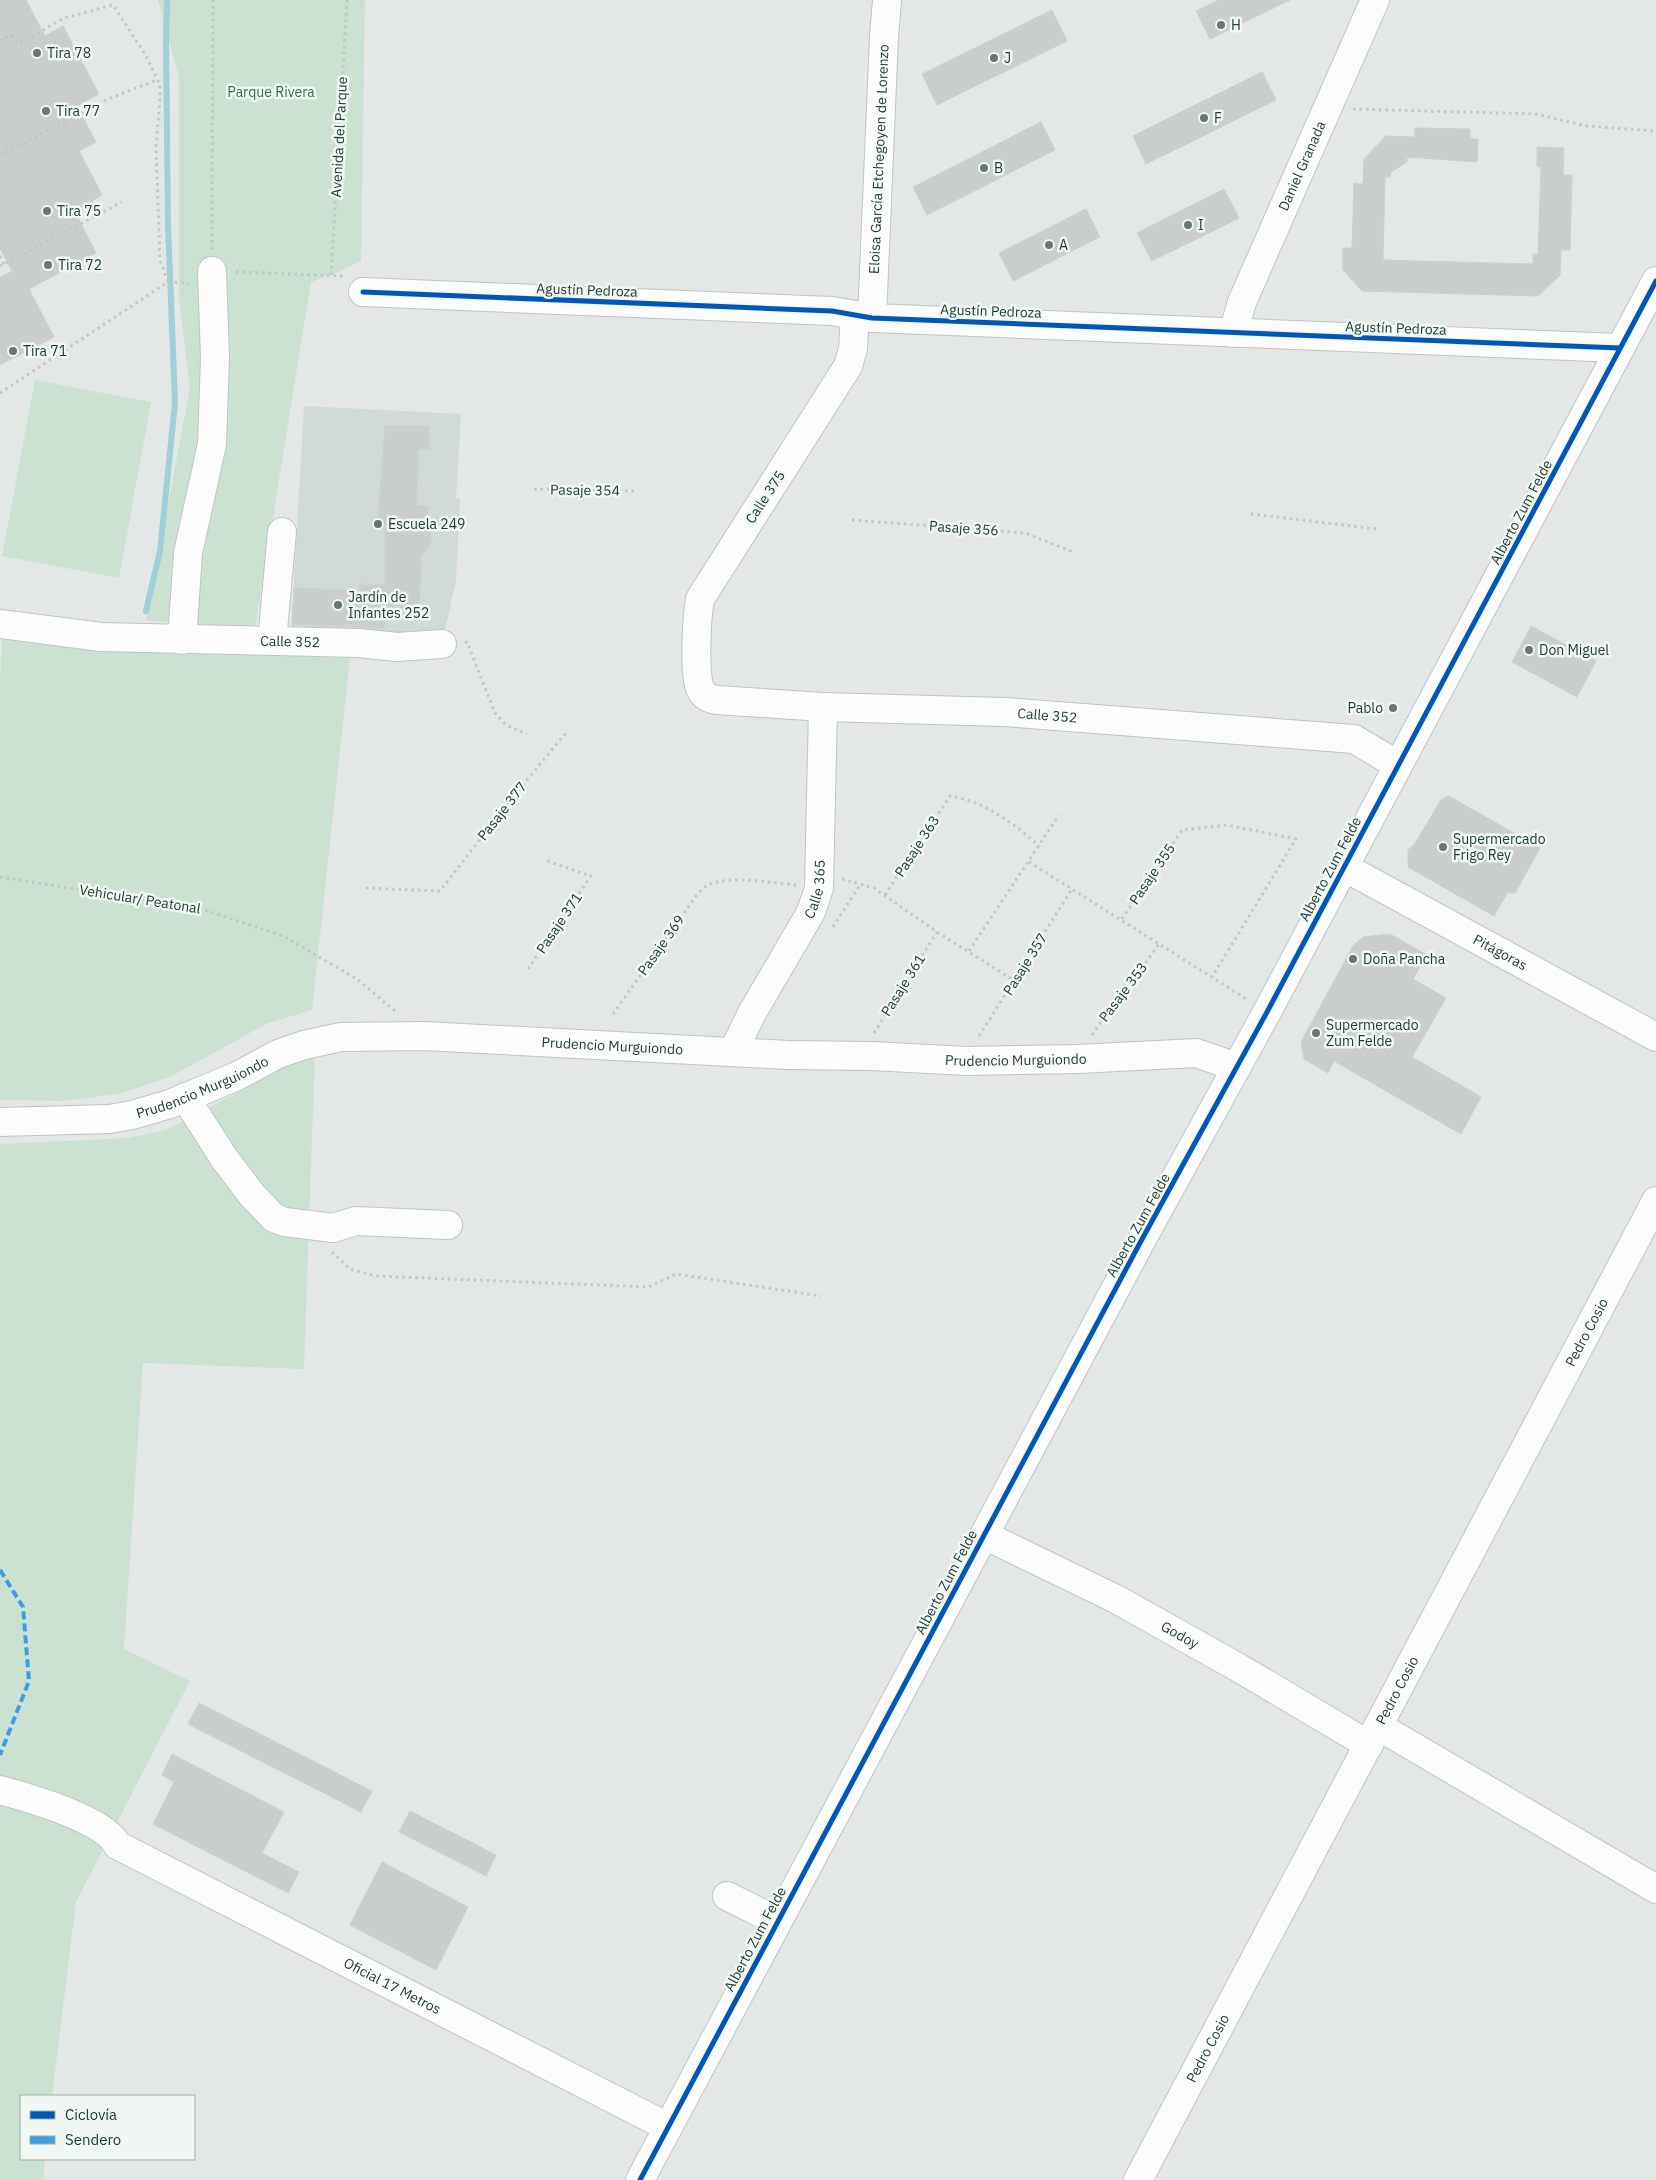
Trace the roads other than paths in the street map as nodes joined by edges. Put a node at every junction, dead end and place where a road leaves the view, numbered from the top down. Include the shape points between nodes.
1 (888, 0) edge
2 (1375, 0) edge
3 (212, 271) road end
4 (1656, 281) edge
5 (363, 292) road end
6 (863, 317) junction
7 (1233, 333) junction
8 (1620, 348) junction
9 (282, 532) dead end
10 (0, 624) edge
11 (182, 640) junction
12 (272, 641) junction
13 (442, 644) road end
14 (698, 683) joint
15 (822, 707) junction
16 (1398, 765) junction
17 (1344, 867) junction
18 (1656, 1036) edge
19 (733, 1052) junction
20 (1237, 1067) junction
21 (185, 1097) junction
22 (0, 1122) edge
23 (1656, 1202) edge
24 (448, 1225) dead end
25 (984, 1535) junction
26 (1374, 1736) junction
27 (0, 1790) edge
28 (1656, 1889) edge
29 (727, 1896) dead end
30 (777, 1921) junction
31 (668, 2127) junction
32 (640, 2180) edge
33 (1138, 2180) edge

1 - 6 street, Eloisa García Etchegoyen de Lorenzo
2 - 7 street, Daniel Granada via 1242,302
3 - 11 street via 215,358 212,444 188,553
4 - 8 street, Alberto Zum Felde
5 - 6 street, Agustín Pedroza via 832,311
6 - 7 street, Agustín Pedroza
6 - 14 street, Calle 375 via 848,366 700,599 697,614
7 - 8 street, Agustín Pedroza
8 - 16 street, Alberto Zum Felde
9 - 12 street
10 - 11 street, Calle 352 via 101,637
11 - 12 street, Calle 352
12 - 13 street, Calle 352 via 397,647
14 - 15 street, Calle 352 via 706,696 717,700
15 - 16 street, Calle 352 via 1004,712 1354,739
15 - 19 street, Calle 365 via 819,882 811,912
16 - 17 street, Alberto Zum Felde
17 - 18 street, Pitágoras
17 - 20 street, Alberto Zum Felde
19 - 20 street, Prudencio Murguiondo via 967,1061 1078,1060 1196,1053
19 - 21 street, Prudencio Murguiondo via 424,1036 341,1037 278,1054 237,1076
20 - 25 street, Alberto Zum Felde
21 - 22 street, Prudencio Murguiondo via 132,1115 109,1119
21 - 24 street via 224,1158 274,1218 333,1228 356,1221
23 - 26 street, Pedro Cosio
25 - 26 street, Godoy via 1116,1600 1239,1668
25 - 30 street, Alberto Zum Felde
26 - 28 street, Godoy
26 - 33 street, Pedro Cosio
27 - 31 street, Oficial 17 Metros via 42,1801 105,1830 117,1845
29 - 30 street
30 - 31 street, Alberto Zum Felde
31 - 32 street, Alberto Zum Felde

